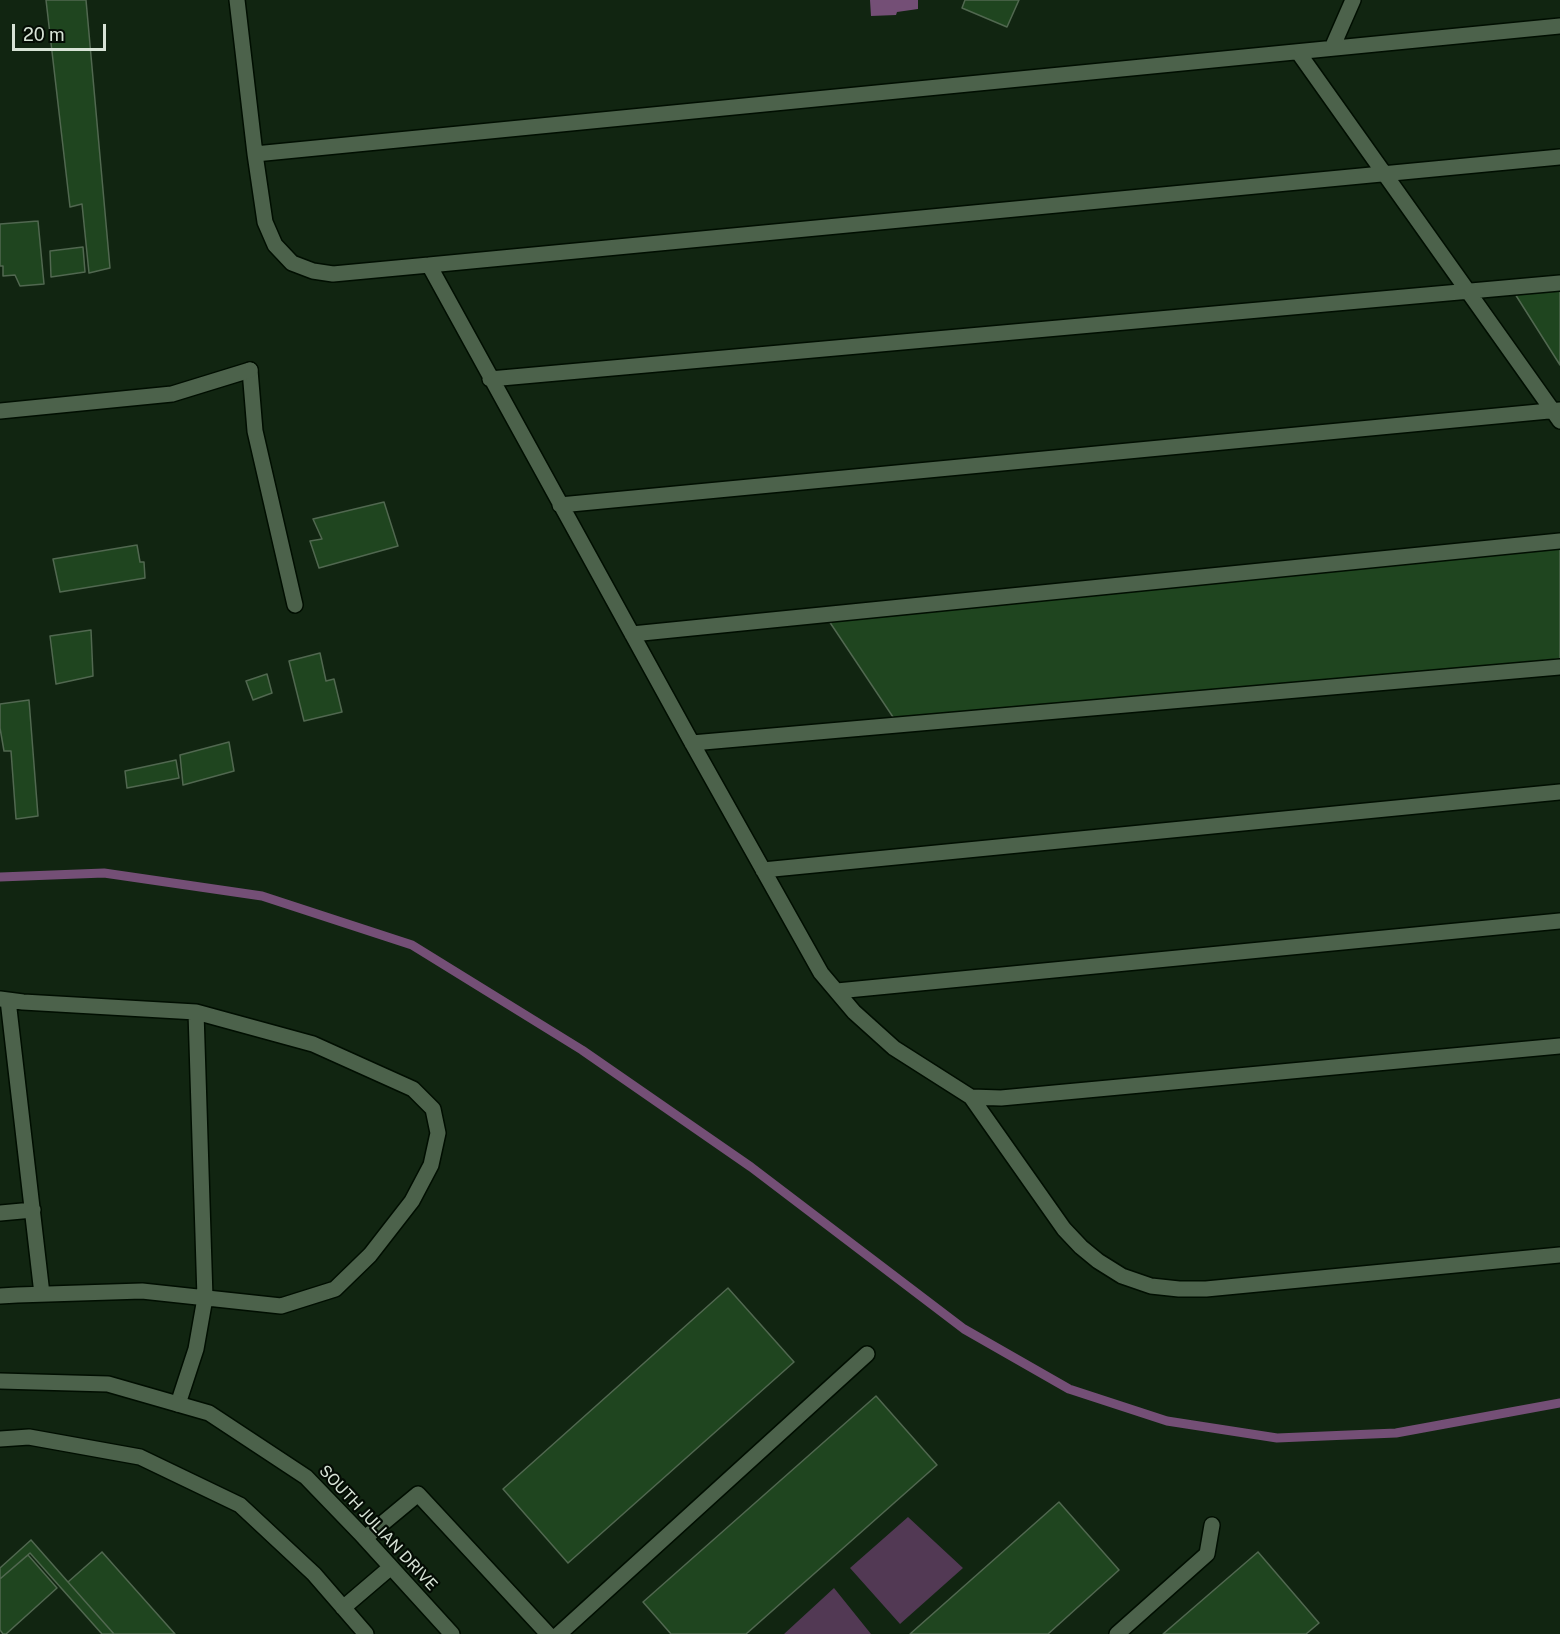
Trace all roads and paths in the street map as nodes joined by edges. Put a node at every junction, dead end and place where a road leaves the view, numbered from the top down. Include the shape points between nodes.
1 (237, 0) edge
2 (1353, 0) edge
3 (1560, 26) edge
4 (1332, 48) junction
5 (1298, 52) junction
6 (255, 154) junction
7 (1560, 157) edge
8 (1385, 175) junction
9 (429, 266) junction
10 (1560, 283) edge
11 (1469, 291) junction
12 (490, 378) junction
13 (0, 411) edge
14 (1557, 414) edge
15 (560, 505) junction
16 (1560, 541) edge
17 (295, 605) dead end
18 (632, 634) junction
19 (1560, 667) edge
20 (692, 743) junction
21 (1560, 792) edge
22 (763, 870) junction
23 (1560, 921) edge
24 (837, 991) junction
25 (4, 1000) edge
26 (196, 1012) junction
27 (1560, 1046) edge
28 (971, 1097) junction
29 (33, 1210) junction
30 (0, 1213) edge
31 (1560, 1255) edge
32 (42, 1294) junction
33 (0, 1296) edge
34 (205, 1298) junction
35 (867, 1354) dead end
36 (0, 1381) edge
37 (178, 1404) junction
38 (0, 1439) edge
39 (1212, 1525) dead end
40 (365, 1538) junction
41 (391, 1567) junction
42 (343, 1608) junction
43 (366, 1634) edge
44 (452, 1634) edge
45 (548, 1634) edge
46 (559, 1634) edge
47 (1117, 1634) edge

1 - 6 street
2 - 4 street
3 - 4 street
4 - 5 street
5 - 6 street
5 - 8 street
6 - 9 street via 265,222 275,244 292,263 333,274
7 - 8 street
8 - 9 street
8 - 11 street
9 - 12 street
10 - 11 street
11 - 12 street
11 - 14 street
12 - 15 street
13 - 17 street via 172,394 250,370 255,431
14 - 15 street
15 - 18 street
16 - 18 street
18 - 20 street
19 - 20 street
20 - 22 street
21 - 22 street
22 - 24 street via 821,973
23 - 24 street
24 - 28 street via 894,1048
25 - 26 street
25 - 29 street
26 - 34 street
26 - 34 street via 313,1044 413,1089 433,1108 438,1133 431,1165 412,1201 370,1255 334,1289 280,1306
27 - 28 street via 1001,1098
28 - 31 street via 1064,1229 1081,1247 1122,1276 1151,1286 1206,1289
29 - 30 street
29 - 32 street
32 - 33 street
32 - 34 street via 142,1291
34 - 37 street via 196,1349
35 - 46 street
36 - 37 street, SOUTH JULIAN DRIVE via 108,1384
37 - 40 street, SOUTH JULIAN DRIVE via 209,1413 306,1477
38 - 42 street via 29,1437 140,1457 240,1504 314,1574
39 - 47 street via 1207,1554
40 - 41 street, SOUTH JULIAN DRIVE
40 - 45 street via 418,1494
41 - 42 street
41 - 44 street, SOUTH JULIAN DRIVE
42 - 43 street

